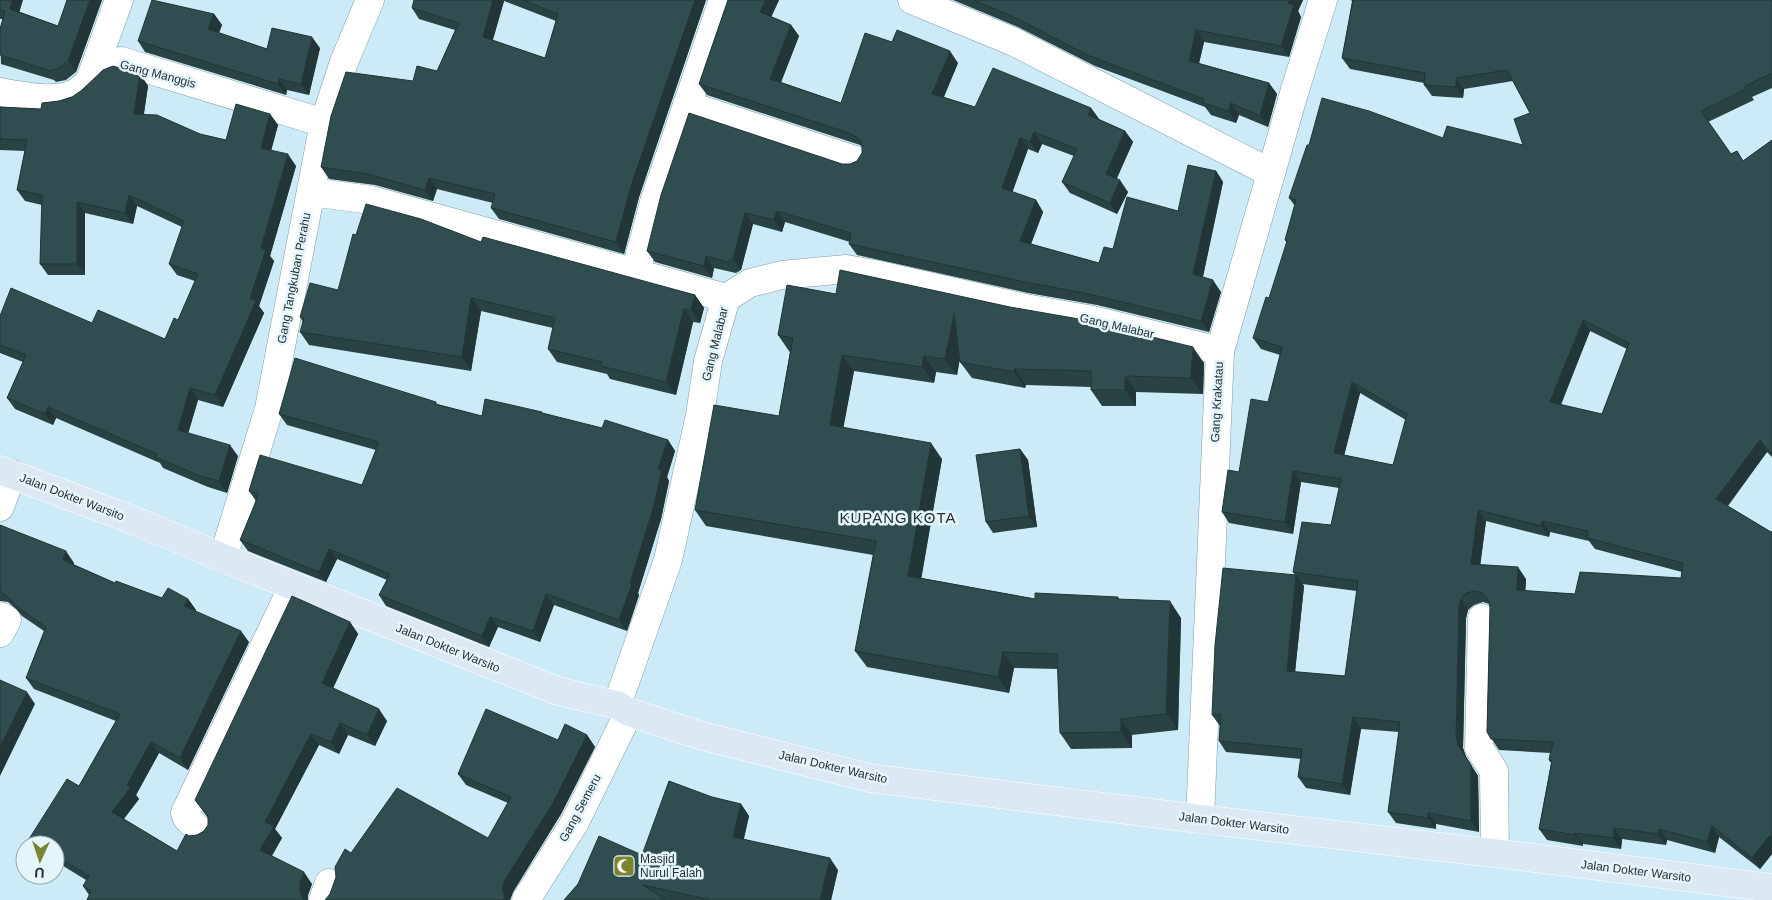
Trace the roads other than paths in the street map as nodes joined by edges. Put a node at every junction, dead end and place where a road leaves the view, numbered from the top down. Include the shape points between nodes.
1 (119, 0) edge
2 (370, 0) edge
3 (724, 0) edge
4 (912, 0) edge
5 (1323, 0) edge
6 (90, 80) junction
7 (0, 92) edge
8 (687, 105) junction
9 (324, 123) junction
10 (855, 160) edge
11 (1271, 173) junction
12 (310, 192) junction
13 (639, 273) junction
14 (726, 298) junction
15 (1220, 351) junction
16 (6, 472) edge
17 (0, 507) edge
18 (223, 558) junction
19 (293, 586) junction
20 (0, 616) edge
21 (1482, 618) dead end
22 (0, 633) edge
23 (623, 708) junction
24 (1200, 819) junction
25 (201, 832) edge
26 (1495, 853) junction
27 (1772, 888) edge
28 (526, 900) edge

1 - 6 street
2 - 9 street, Gang Tangkuban Perahu via 344,62
3 - 8 street
4 - 11 street via 1012,41
5 - 11 street, Gang Krakatau
6 - 7 street, Gang Manggis via 79,92 54,99
6 - 9 street, Gang Manggis via 109,63 120,61
8 - 10 street
8 - 13 street via 654,202 639,258
9 - 12 street, Gang Tangkuban Perahu
11 - 15 street, Gang Krakatau
12 - 13 street via 371,200
12 - 18 street, Gang Tangkuban Perahu via 269,408
13 - 14 street
14 - 15 street, Gang Malabar via 750,284 782,275 846,269 1094,320
14 - 23 street, Gang Malabar via 708,361 700,415 668,560
15 - 24 street, Gang Krakatau
16 - 17 street
16 - 18 main road, Jalan Dokter Warsito
18 - 19 main road, Jalan Dokter Warsito
19 - 23 main road, Jalan Dokter Warsito via 558,692
19 - 25 street via 185,813
20 - 22 street via 7,620
21 - 26 street via 1478,748 1494,771
23 - 24 main road, Jalan Dokter Warsito via 700,735 870,778
23 - 28 street, Gang Semeru via 575,822
24 - 26 main road, Jalan Dokter Warsito
26 - 27 main road, Jalan Dokter Warsito

